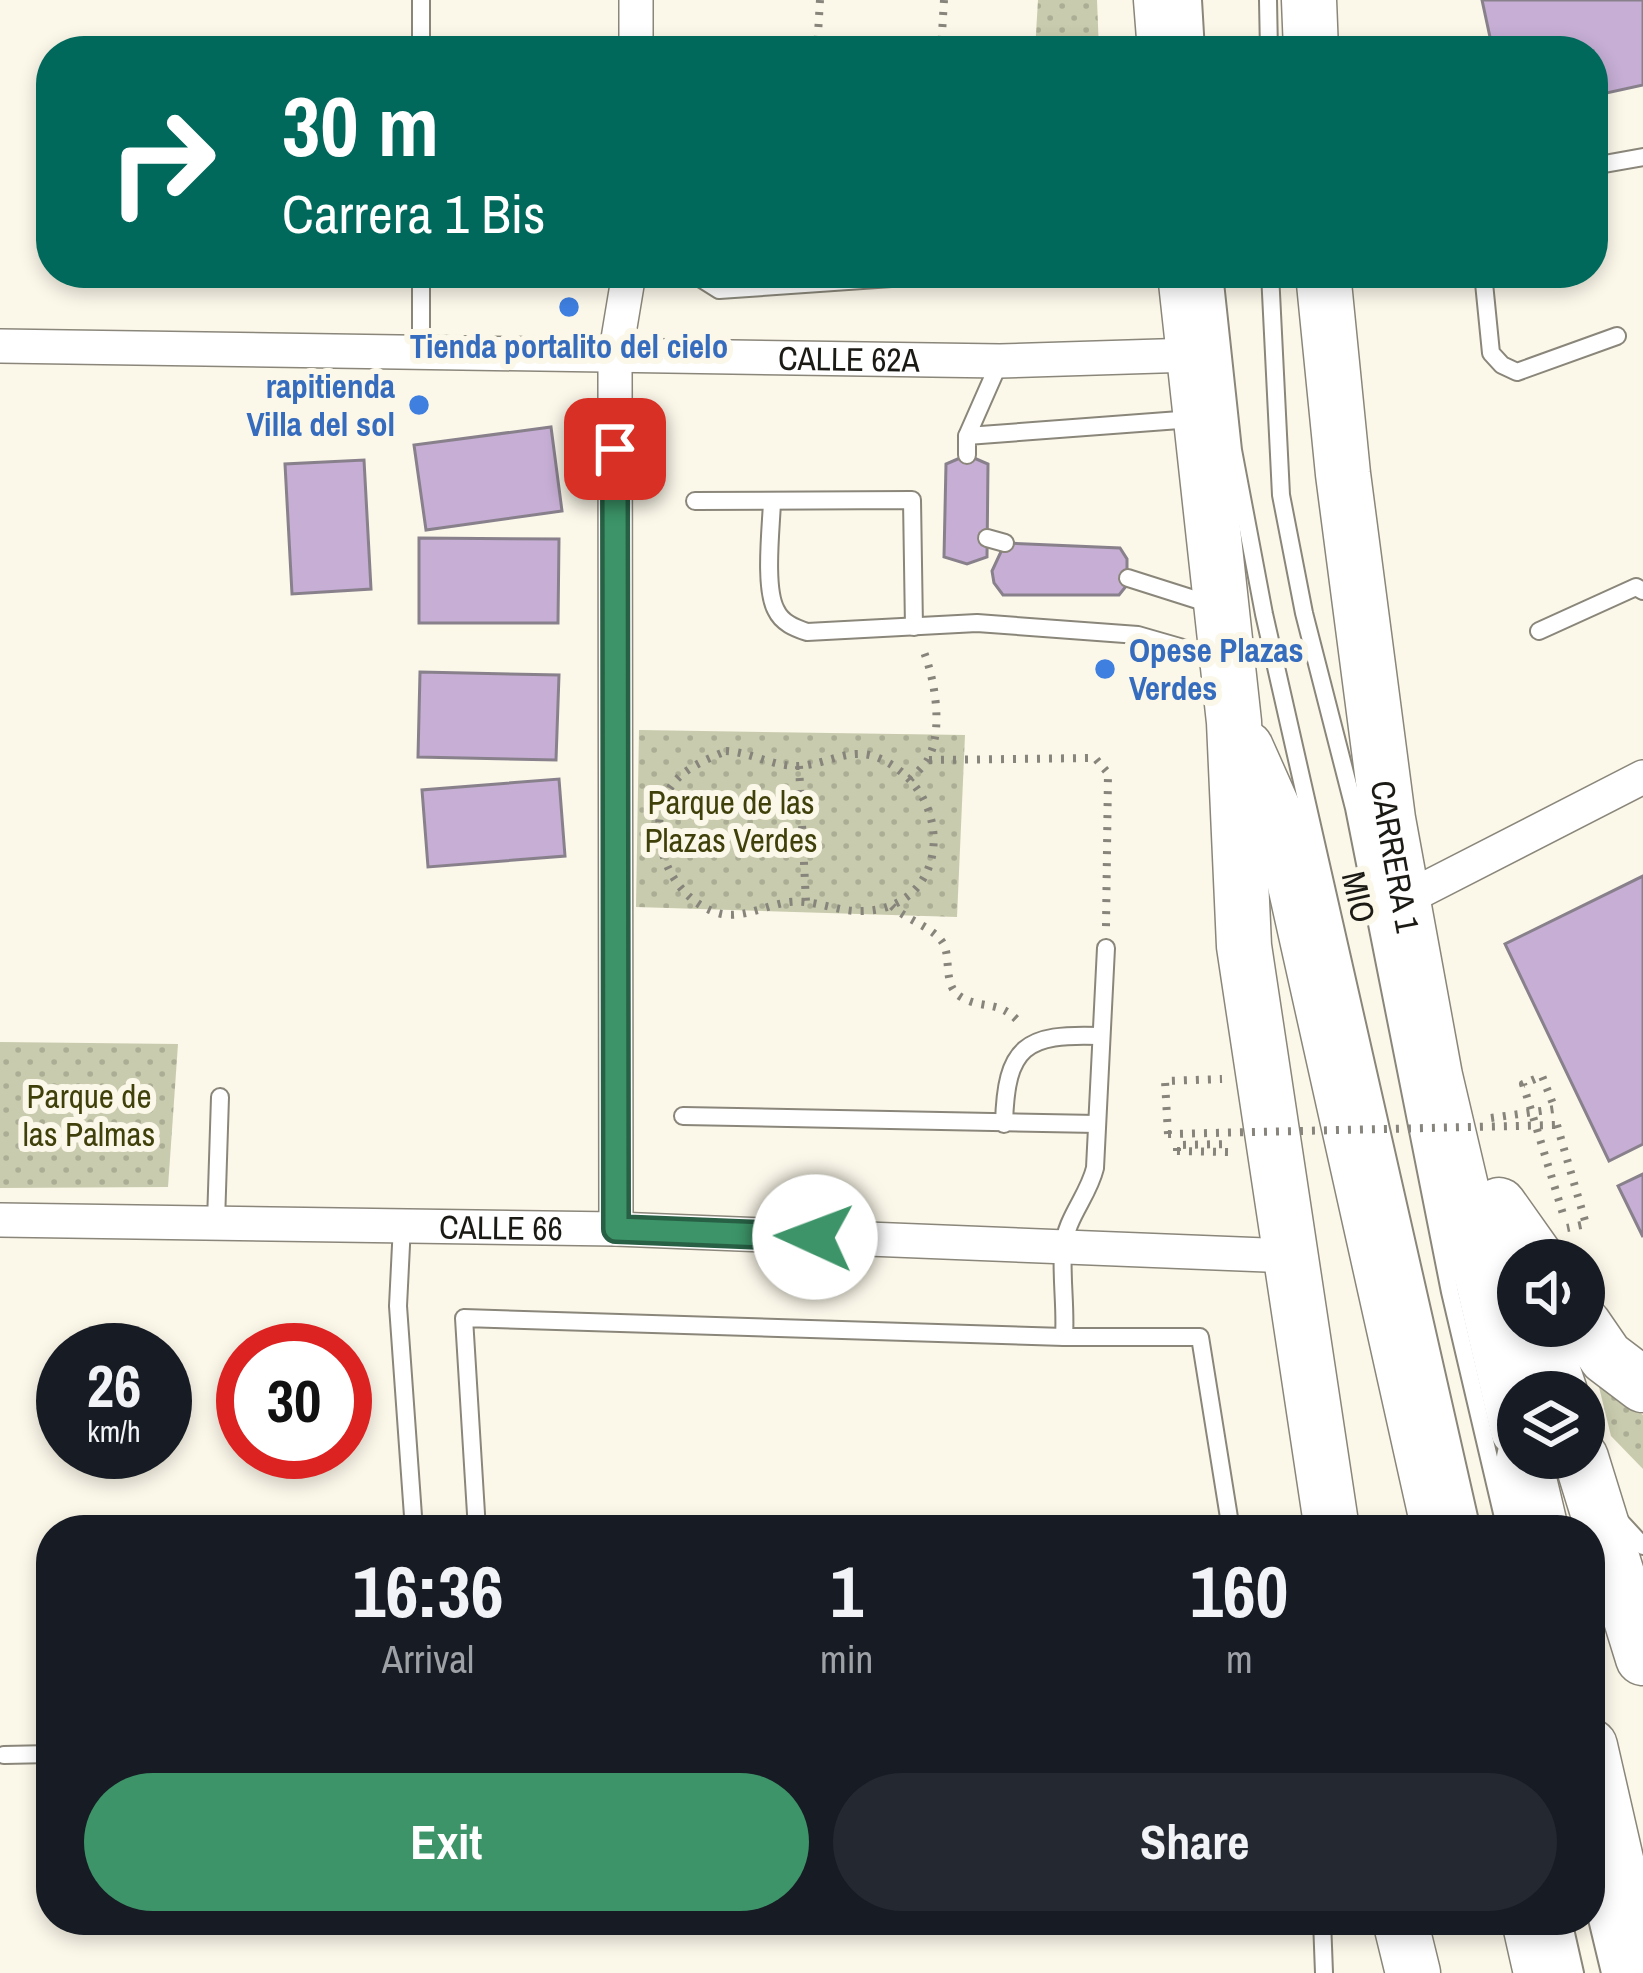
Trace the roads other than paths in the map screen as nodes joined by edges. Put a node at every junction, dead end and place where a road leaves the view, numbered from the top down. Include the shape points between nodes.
1 (421, 0) edge
2 (636, 0) edge
3 (1161, 0) edge
4 (1192, 0) edge
5 (1268, 0) edge
6 (1309, 0) edge
7 (421, 36) edge
8 (636, 36) edge
9 (1164, 36) edge
10 (1195, 36) edge
11 (1268, 36) edge
12 (1310, 36) edge
13 (1643, 157) edge
14 (1608, 163) edge
15 (421, 288) edge
16 (626, 288) edge
17 (716, 288) edge
18 (748, 288) edge
19 (1186, 288) edge
20 (1216, 288) edge
21 (1271, 288) edge
22 (1325, 288) edge
23 (1484, 288) edge
24 (1617, 336) dead end
25 (0, 346) edge
26 (421, 354) junction
27 (1192, 355) junction
28 (615, 357) junction
29 (1000, 362) junction
30 (1200, 418) junction
31 (967, 436) junction
32 (967, 455) dead end
33 (695, 501) dead end
34 (772, 502) junction
35 (1128, 578) dead end
36 (1643, 591) edge
37 (914, 627) junction
38 (1539, 631) dead end
39 (1225, 635) junction
40 (1234, 722) junction
41 (1643, 777) edge
42 (1238, 805) junction
43 (1405, 908) junction
44 (1106, 948) road end
45 (1101, 1036) junction
46 (220, 1097) dead end
47 (683, 1116) dead end
48 (1004, 1124) junction
49 (1097, 1124) junction
50 (1499, 1205) junction
51 (0, 1220) edge
52 (216, 1222) junction
53 (402, 1225) junction
54 (616, 1229) junction
55 (1523, 1239) edge
56 (1063, 1248) junction
57 (1291, 1256) junction
58 (1484, 1280) edge
59 (1402, 1301) junction
60 (1064, 1337) junction
61 (1599, 1347) edge
62 (1505, 1371) edge
63 (1643, 1385) edge
64 (1529, 1479) edge
65 (1588, 1479) edge
66 (1590, 1479) edge
67 (413, 1515) edge
68 (477, 1515) edge
69 (1229, 1515) edge
70 (1330, 1515) edge
71 (1365, 1515) edge
72 (1437, 1515) edge
73 (1467, 1515) edge
74 (1505, 1515) edge
75 (1537, 1515) edge
76 (1599, 1515) edge
77 (1605, 1535) edge
78 (1643, 1546) edge
79 (1643, 1658) edge
80 (36, 1754) edge
81 (4, 1755) dead end
82 (1605, 1811) edge
83 (1323, 1935) edge
84 (1405, 1935) edge
85 (1419, 1935) edge
86 (1532, 1935) edge
87 (1566, 1935) edge
88 (1601, 1935) edge
89 (1324, 1973) edge
90 (1417, 1973) edge
91 (1541, 1973) edge
92 (1575, 1973) edge
93 (1610, 1973) edge
94 (1642, 1973) edge

1 - 7 lane
2 - 8 street
3 - 9 main road
4 - 10 lane
5 - 11 lane
6 - 12 main road
13 - 14 lane
15 - 26 lane
16 - 28 street
17 - 18 lane
19 - 27 main road
20 - 59 lane, MIO via 1233,449
21 - 58 lane, MIO via 1281,495 1304,613
22 - 43 main road, CARRERA 1 via 1364,649
23 - 24 lane via 1491,353 1517,372
25 - 26 street, CALLE 62A
26 - 28 street, CALLE 62A
27 - 29 street, CALLE 62A
27 - 30 main road
28 - 29 street, CALLE 62A
28 - 54 street
29 - 31 lane
30 - 31 lane
30 - 39 main road
31 - 32 lane
33 - 34 lane
34 - 37 lane via 771,590 790,627
34 - 37 lane via 912,500
35 - 39 lane
36 - 38 lane via 1636,587
37 - 39 lane
39 - 40 main road
40 - 42 main road
40 - 59 main road via 1283,831
41 - 43 street
42 - 57 main road via 1244,946
42 - 71 main road via 1273,942
43 - 50 main road
43 - 58 main road, CARRERA 1
44 - 45 lane
45 - 48 lane via 1057,1034 1028,1046 1005,1085
45 - 49 lane
46 - 52 lane
47 - 48 lane
48 - 49 lane
49 - 56 lane via 1091,1184 1075,1204
50 - 55 main road
50 - 58 main road
51 - 52 street, CALLE 66
52 - 53 street, CALLE 66
53 - 54 street, CALLE 66
53 - 67 lane via 398,1306
54 - 56 street, CALLE 66
56 - 57 street, CALLE 66
56 - 60 lane
57 - 70 main road
58 - 62 main road, CARRERA 1
58 - 74 lane, MIO
59 - 72 main road
59 - 73 lane, MIO
60 - 68 lane via 464,1318
60 - 69 lane via 1200,1337
61 - 63 main road
64 - 75 main road
65 - 76 main road
66 - 78 lane
77 - 79 main road
80 - 81 lane
82 - 94 main road
83 - 89 lane
84 - 90 main road
85 - 90 main road
86 - 91 main road
87 - 92 lane
88 - 93 lane

